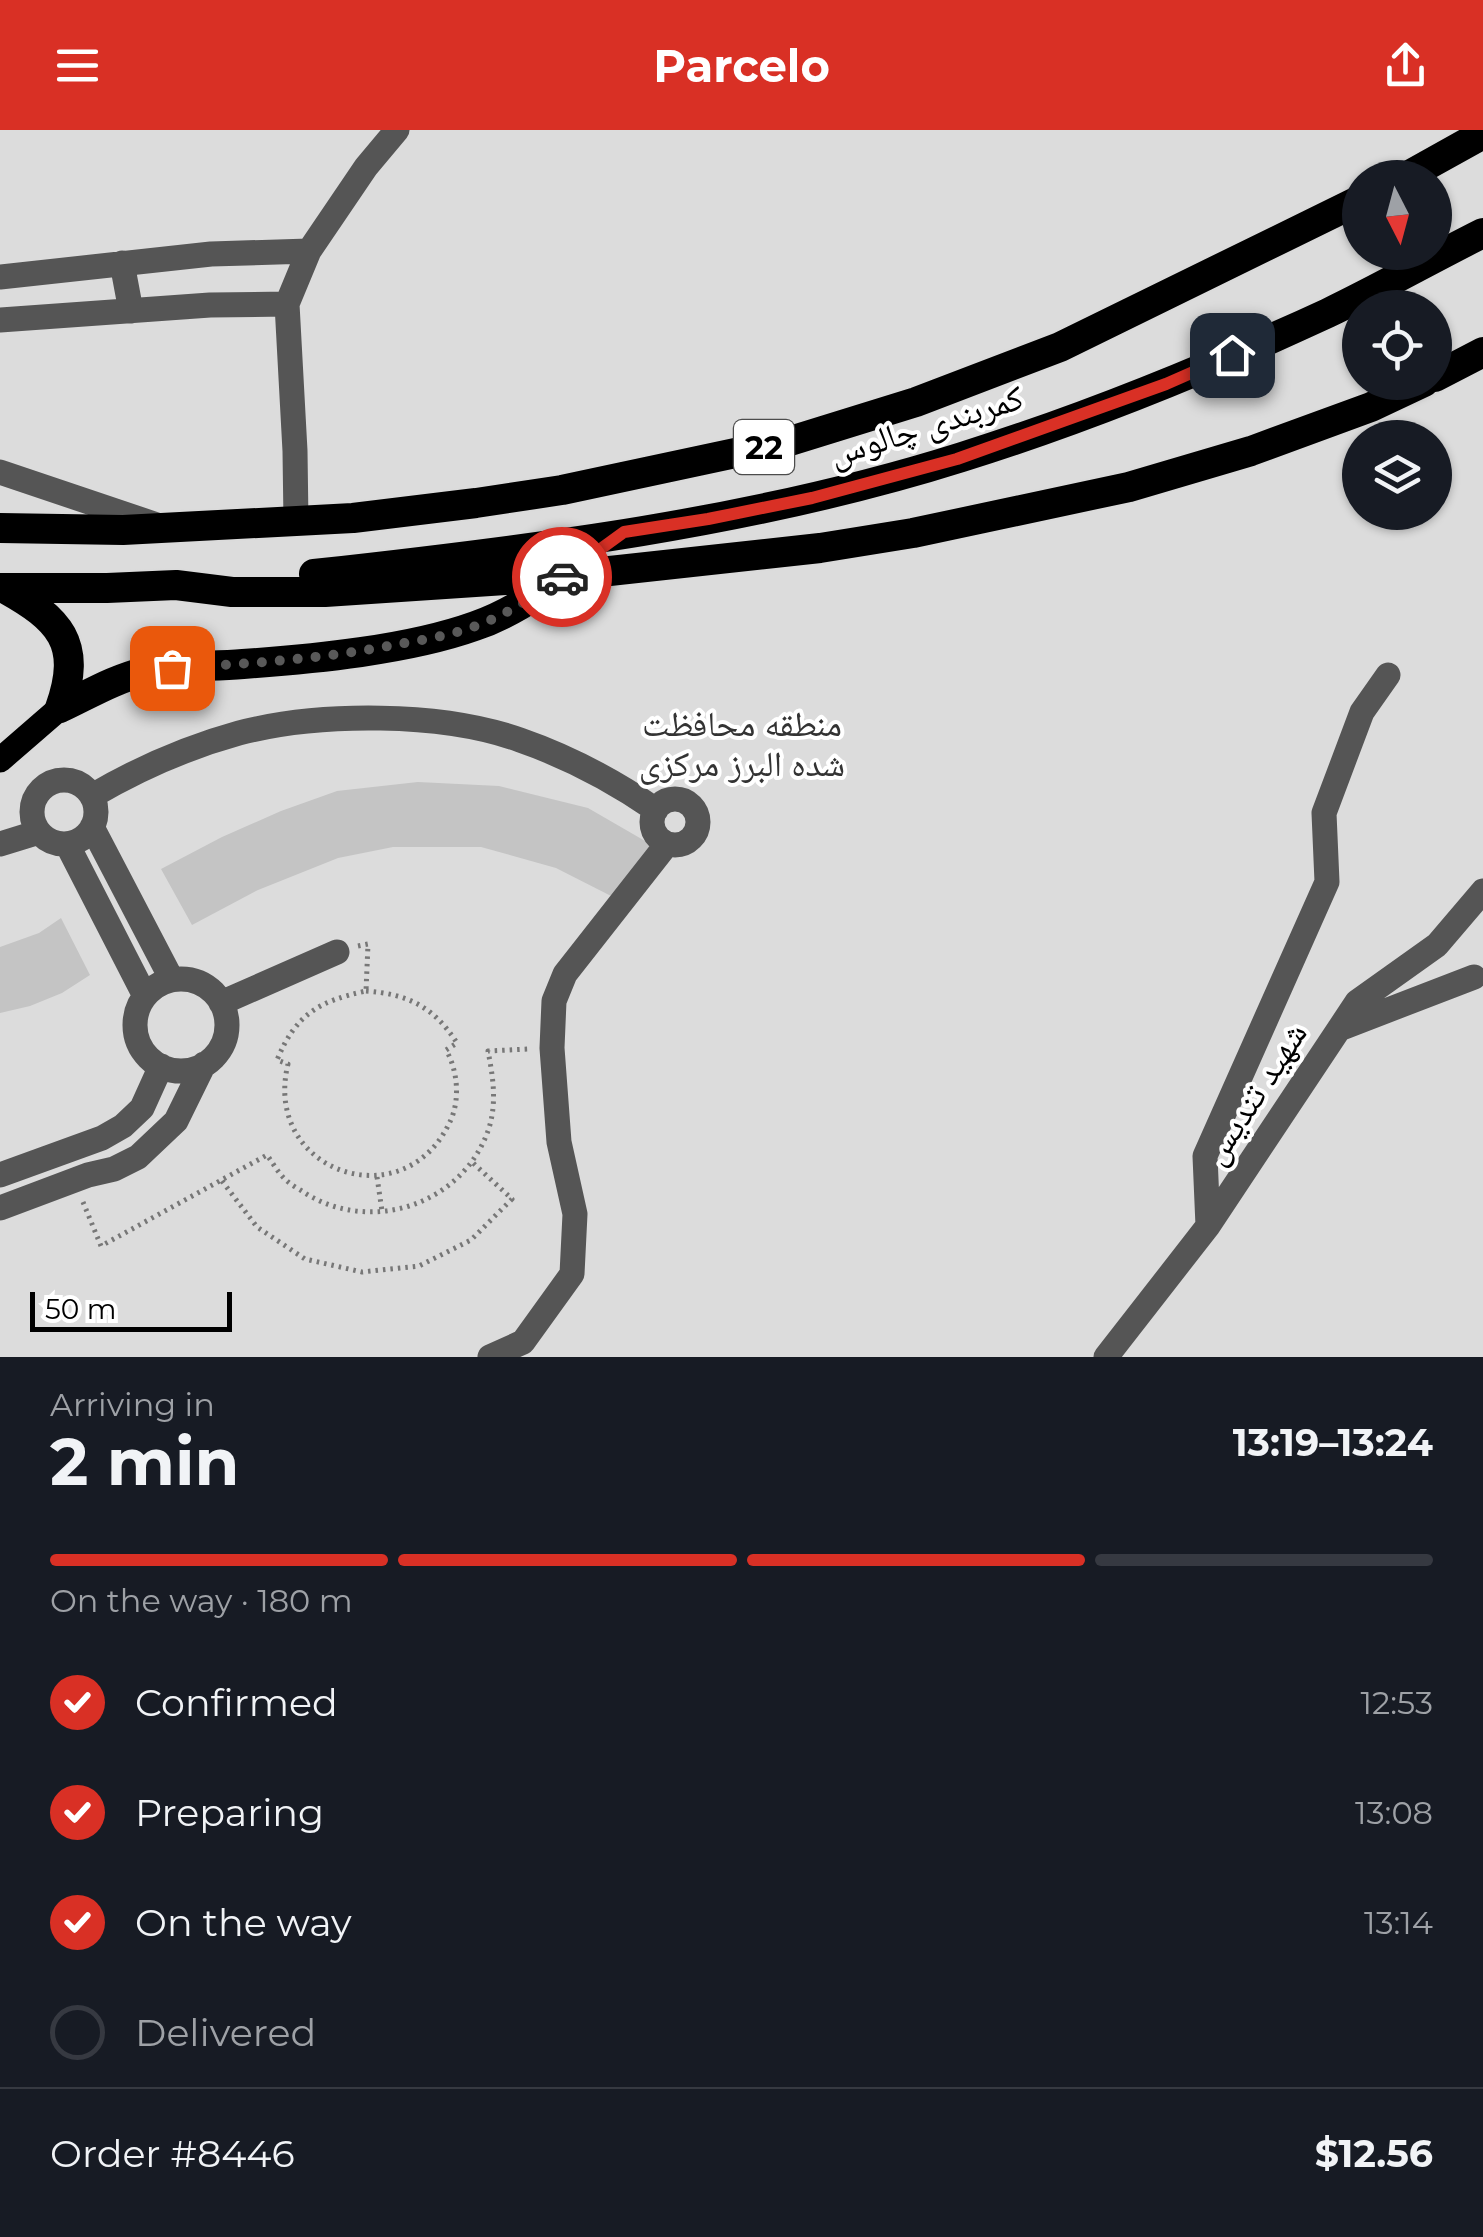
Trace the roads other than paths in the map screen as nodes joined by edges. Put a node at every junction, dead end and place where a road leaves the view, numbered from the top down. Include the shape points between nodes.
1 (397, 130) edge
2 (1483, 134) edge
3 (1436, 160) edge
4 (1342, 209) edge
5 (1483, 233) edge
6 (309, 252) junction
7 (122, 264) junction
8 (0, 277) edge
9 (287, 304) junction
10 (131, 311) junction
11 (0, 320) edge
12 (1483, 352) edge
13 (1452, 369) edge
14 (1386, 400) edge
15 (0, 472) edge
16 (296, 522) junction
17 (0, 528) edge
18 (167, 528) junction
19 (624, 532) junction
20 (564, 576) junction
21 (176, 586) junction
22 (2, 588) edge
23 (1388, 675) dead end
24 (60, 708) junction
25 (0, 760) edge
26 (92, 796) junction
27 (656, 810) junction
28 (92, 826) junction
29 (39, 832) junction
30 (0, 844) edge
31 (67, 844) junction
32 (667, 844) junction
33 (1483, 891) edge
34 (337, 952) dead end
35 (1474, 978) dead end
36 (172, 980) junction
37 (145, 996) junction
38 (221, 1002) junction
39 (1339, 1029) junction
40 (204, 1064) junction
41 (161, 1066) junction
42 (0, 1175) edge
43 (0, 1208) edge
44 (1208, 1226) junction
45 (490, 1357) edge
46 (1106, 1357) edge

1 - 6 street
2 - 3 highway
4 - 16 highway, 22 via 1060,347 787,442 544,492
5 - 19 highway, کمربندی چالوس via 1330,312 1166,384 1006,443 812,498
6 - 7 street
6 - 9 street
7 - 8 street
7 - 10 street
9 - 10 street
9 - 16 street
10 - 11 street
12 - 13 highway
14 - 20 highway via 1251,451 1129,487 958,524 820,548
15 - 18 street
16 - 18 highway, 22
17 - 18 highway, 22
19 - 20 highway
19 - 21 highway, کمربندی چالوس via 378,567
20 - 21 highway via 325,592
20 - 24 highway via 521,606 435,638 344,654 148,671
21 - 22 highway
22 - 24 highway via 35,605 62,635 70,682
23 - 44 street via 1362,712 1324,813 1326,882 1205,1156
24 - 25 main road
26 - 27 street via 130,774 240,733 367,718 420,720 520,739 621,786
26 - 28 street
26 - 29 street via 76,782 45,786 32,813
27 - 32 street via 652,825
27 - 32 street via 675,799 698,815 694,836
28 - 31 street
28 - 36 street
29 - 30 street
29 - 31 street
31 - 37 street
32 - 45 street via 565,974 554,1001 560,1142 575,1214 572,1274 523,1342
33 - 39 street, شهید تندیس via 1437,945 1357,1002
34 - 38 street
35 - 39 street
36 - 37 street
36 - 38 street via 200,983
37 - 41 street via 136,1035
38 - 40 street via 223,1043
39 - 44 street, شهید تندیس
40 - 41 street via 190,1070
40 - 43 street via 176,1121 138,1157
41 - 42 street via 142,1108 123,1126
44 - 46 street, شهید تندیس

